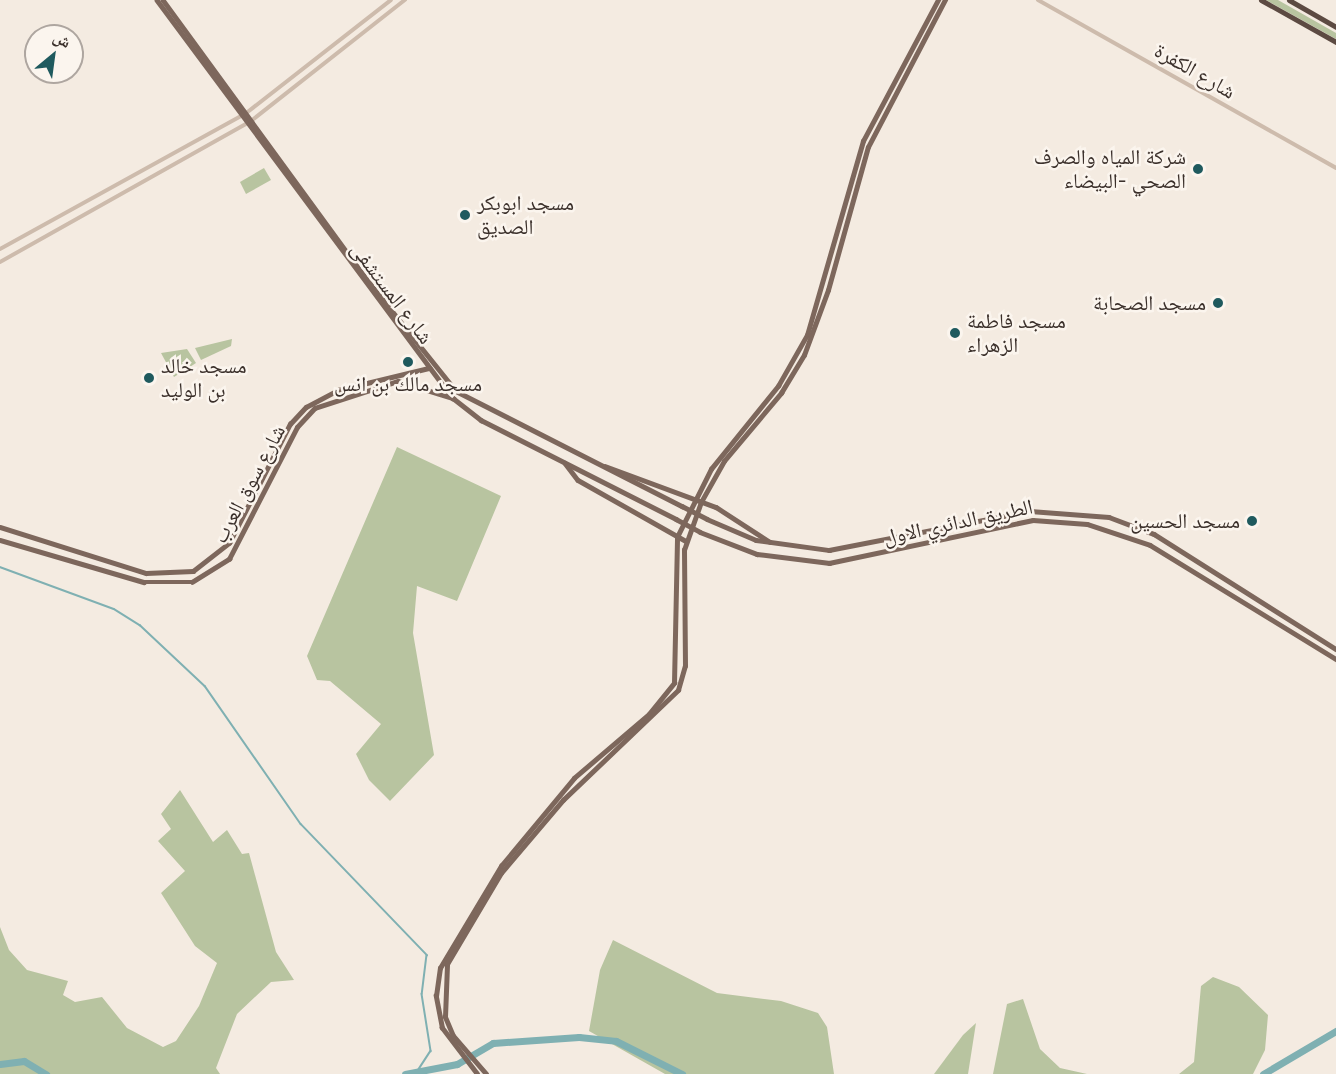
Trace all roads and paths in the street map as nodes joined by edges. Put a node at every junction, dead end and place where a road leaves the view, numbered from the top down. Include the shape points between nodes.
1 (157, 0) edge
2 (163, 0) edge
3 (391, 0) edge
4 (405, 0) edge
5 (938, 0) edge
6 (945, 0) edge
7 (1038, 0) edge
8 (1261, 0) edge
9 (1289, 0) edge
10 (1336, 27) edge
11 (1336, 42) edge
12 (243, 115) junction
13 (248, 122) junction
14 (1336, 168) edge
15 (0, 249) edge
16 (0, 262) edge
17 (427, 368) junction
18 (437, 371) junction
19 (453, 398) junction
20 (767, 405) junction
21 (544, 438) junction
22 (539, 450) junction
23 (565, 463) junction
24 (593, 463) junction
25 (694, 499) junction
26 (701, 502) junction
27 (676, 519) joint
28 (707, 519) joint
29 (1127, 523) junction
30 (0, 527) edge
31 (1124, 534) junction
32 (677, 537) junction
33 (0, 540) edge
34 (686, 541) junction
35 (772, 544) junction
36 (1189, 555) junction
37 (1183, 564) junction
38 (1323, 640) junction
39 (1318, 648) junction
40 (1336, 648) edge
41 (1336, 659) edge
42 (506, 863) junction
43 (474, 910) junction
44 (477, 1074) edge
45 (486, 1074) edge

1 - 12 main road, شارع المستشفى
2 - 12 main road, شارع المستشفى
3 - 12 street
4 - 13 street
5 - 20 main road via 862,141 816,310 797,354
6 - 20 main road via 868,147 812,336
7 - 14 street, شارع الكفرة
8 - 11 highway
9 - 10 highway
12 - 13 main road, شارع المستشفى
12 - 15 street
13 - 16 street
13 - 17 main road, شارع المستشفى
13 - 18 main road, شارع المستشفى
17 - 18 main road
17 - 19 main road, شارع المستشفى
17 - 30 main road via 338,390 306,407 290,424 229,543 193,570 146,573
18 - 21 main road, شارع المستشفى via 464,398
19 - 22 main road, شارع المستشفى
19 - 33 main road, شارع سوق العرب via 398,381 315,408 297,427 229,559 192,582 144,582
20 - 25 main road via 717,461
20 - 26 main road via 724,461
21 - 22 main road
21 - 24 main road, شارع المستشفى
22 - 23 main road, شارع المستشفى
23 - 27 main road, شارع المستشفى
23 - 32 main road via 578,480
24 - 25 main road
24 - 28 main road, شارع المستشفى, bridge
25 - 26 main road
25 - 32 main road
26 - 34 main road
26 - 35 main road
27 - 31 main road, الطريق الدائري الاول, bridge via 757,554 829,562 1033,520 1087,524
28 - 35 main road, الطريق الدائري الاول
29 - 31 main road
29 - 35 main road, الطريق الدائري الاول via 1041,509 846,548
29 - 36 main road, الطريق الدائري الاول
31 - 37 main road, الطريق الدائري الاول
32 - 34 main road
32 - 42 main road via 674,683 649,714 574,778
34 - 42 main road via 686,666 678,690 656,716 580,781
36 - 37 main road
36 - 38 main road, الطريق الدائري الاول
37 - 39 main road, الطريق الدائري الاول
38 - 39 main road
38 - 40 main road, الطريق الدائري الاول
39 - 41 main road, الطريق الدائري الاول
42 - 43 main road
43 - 44 main road via 436,983 442,1028
43 - 45 main road via 447,964 442,984 445,1017 465,1052

